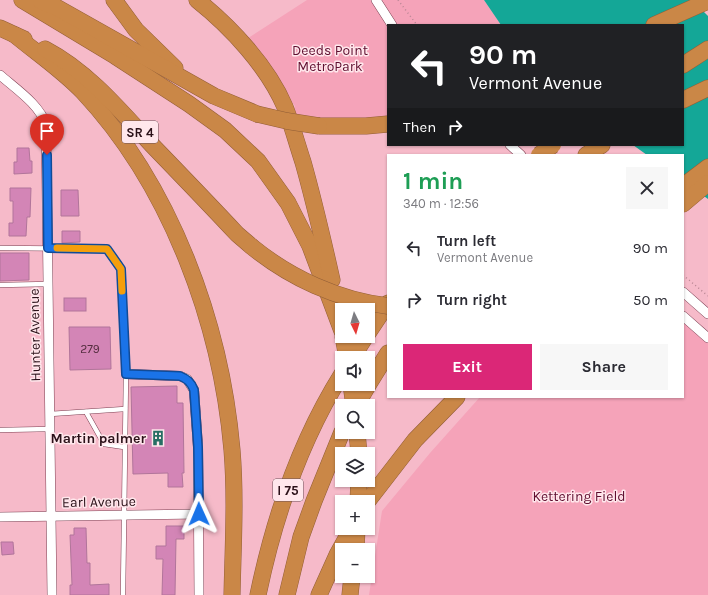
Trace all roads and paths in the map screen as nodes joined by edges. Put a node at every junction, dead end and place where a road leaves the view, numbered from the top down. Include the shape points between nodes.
1 (22, 0) edge
2 (40, 0) edge
3 (114, 0) edge
4 (197, 0) edge
5 (376, 0) edge
6 (398, 0) edge
7 (708, 1) edge
8 (391, 24) edge
9 (416, 24) edge
10 (656, 24) edge
11 (0, 28) edge
12 (15, 35) junction
13 (708, 49) edge
14 (708, 57) edge
15 (684, 64) edge
16 (684, 69) edge
17 (0, 76) edge
18 (190, 83) junction
19 (708, 88) edge
20 (684, 100) edge
21 (387, 124) edge
22 (511, 146) edge
23 (552, 146) edge
24 (600, 146) edge
25 (520, 154) edge
26 (540, 154) edge
27 (588, 154) edge
28 (708, 167) edge
29 (708, 183) edge
30 (684, 185) edge
31 (684, 203) edge
32 (0, 248) edge
33 (48, 248) junction
34 (684, 276) edge
35 (48, 284) junction
36 (0, 285) edge
37 (684, 293) edge
38 (708, 296) edge
39 (336, 303) edge
40 (387, 305) edge
41 (387, 306) edge
42 (335, 312) edge
43 (708, 314) edge
44 (684, 317) edge
45 (375, 323) edge
46 (708, 338) edge
47 (387, 355) edge
48 (126, 374) junction
49 (335, 385) edge
50 (456, 398) edge
51 (359, 399) edge
52 (125, 409) junction
53 (86, 412) junction
54 (50, 414) junction
55 (50, 429) junction
56 (0, 430) edge
57 (339, 439) edge
58 (124, 447) junction
59 (372, 495) edge
60 (199, 514) junction
61 (123, 515) junction
62 (50, 516) junction
63 (0, 517) edge
64 (348, 535) edge
65 (351, 583) edge
66 (320, 594) edge
67 (52, 595) edge
68 (123, 595) edge
69 (200, 595) edge
70 (232, 595) edge
71 (258, 595) edge
72 (287, 595) edge
73 (350, 595) edge

1 - 42 highway via 189,104 224,130 258,161 288,203 310,246
2 - 18 highway
3 - 18 highway via 136,30
4 - 39 highway via 242,42 270,80 284,107 296,139 321,227
5 - 8 street
6 - 9 path
7 - 10 highway
11 - 12 highway, SR 4
12 - 40 highway, SR 4, bridge via 66,62 88,80 116,106 237,234 282,268 312,284 343,296 372,304
12 - 70 highway via 82,91 110,123 152,188 185,256 200,295 213,341 228,418 233,483
13 - 15 highway
14 - 16 highway
17 - 33 street, Hunter Avenue via 39,110 46,125
18 - 21 highway, bridge via 220,99 258,114 287,121 319,126
19 - 20 highway
22 - 25 street
23 - 26 highway, bridge
24 - 27 highway
28 - 30 highway
29 - 31 highway
32 - 33 lane
33 - 35 street, Hunter Avenue
33 - 48 lane via 107,249 121,269
34 - 38 path
35 - 36 lane
35 - 54 street, Hunter Avenue
37 - 43 street
41 - 45 highway
44 - 46 street
47 - 51 highway
48 - 52 lane
48 - 60 street via 180,376 192,385 198,447
49 - 71 highway, I 75 via 303,450 284,501 265,562
50 - 59 highway via 415,440
52 - 53 lane
52 - 58 lane
53 - 54 lane
53 - 58 lane via 104,444
54 - 55 street, Hunter Avenue
55 - 56 lane
55 - 62 street, Hunter Avenue
57 - 72 highway, I 75 via 301,537
58 - 61 lane
60 - 61 street, Earl Avenue
60 - 69 street
61 - 62 street, Earl Avenue
61 - 68 lane
62 - 63 street, Earl Avenue
62 - 67 street, Hunter Avenue
64 - 66 highway
65 - 73 highway

